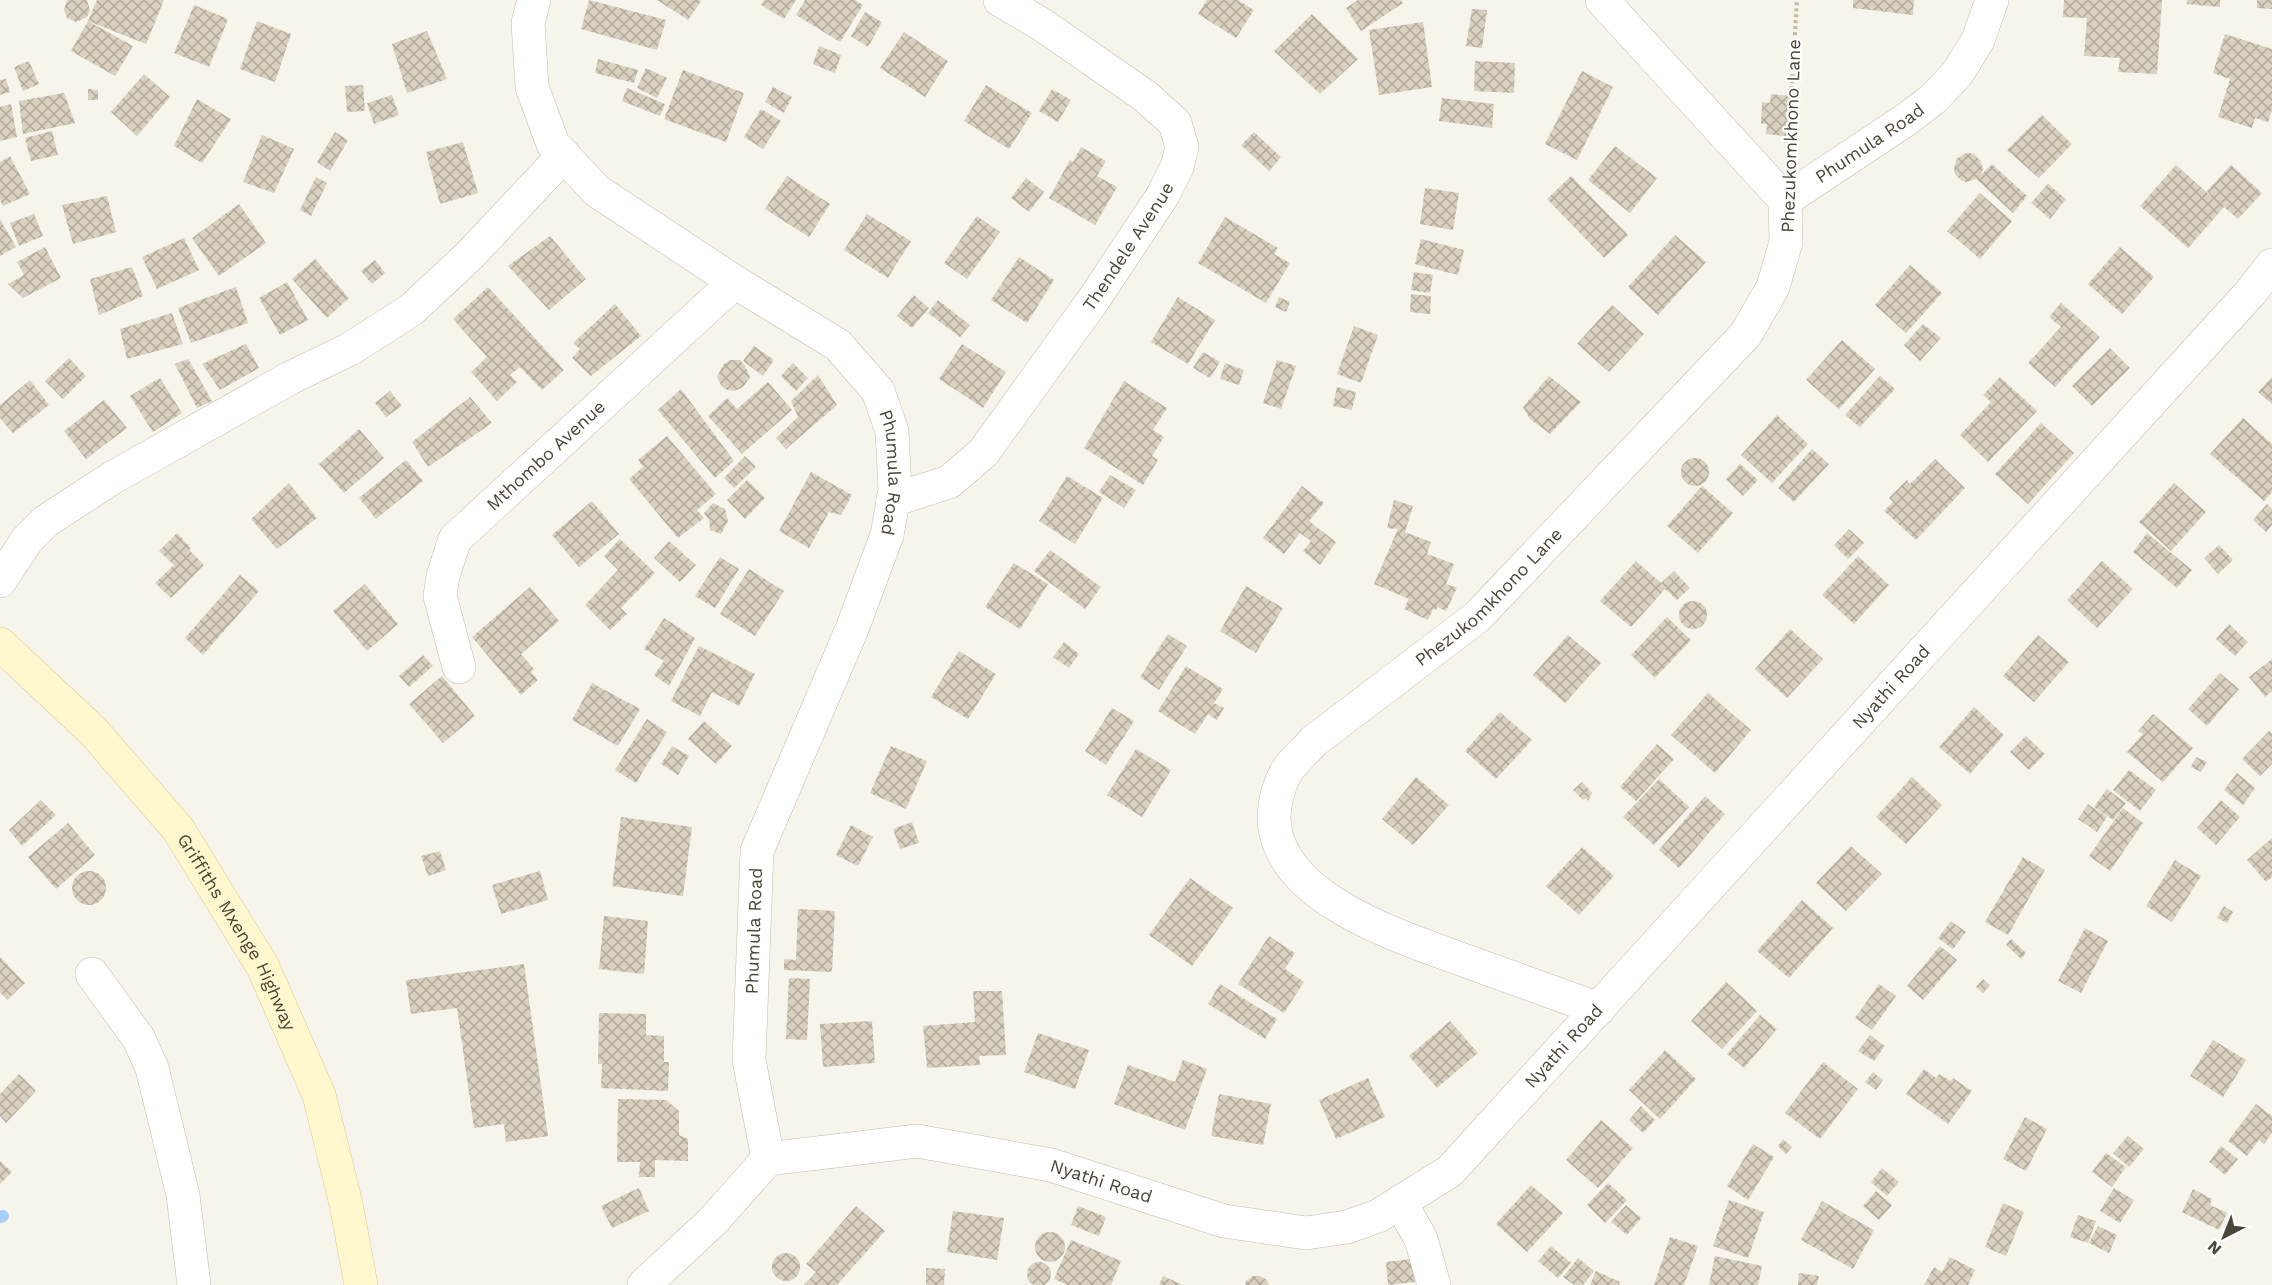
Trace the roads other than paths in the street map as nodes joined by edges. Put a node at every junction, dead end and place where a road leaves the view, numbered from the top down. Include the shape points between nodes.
1 (534, 0) edge
2 (1000, 0) edge
3 (1602, 0) edge
4 (1992, 0) edge
5 (564, 155) junction
6 (1785, 200) junction
7 (2272, 265) edge
8 (735, 282) junction
9 (894, 500) junction
10 (0, 581) edge
11 (0, 644) edge
12 (459, 667) dead end
13 (92, 974) dead end
14 (1599, 1009) junction
15 (768, 1159) junction
16 (1400, 1202) junction
17 (194, 1285) edge
18 (361, 1285) edge
19 (644, 1285) edge
20 (1434, 1285) edge

1 - 5 street, Phumula Road via 528,23 532,87 553,144
2 - 9 street, Thendele Avenue via 1145,96 1175,123 1182,147 1163,195 983,453 949,482
3 - 6 street
4 - 6 street, Phumula Road via 1978,40 1957,74 1933,99
5 - 8 street, Phumula Road via 597,191
5 - 10 street via 469,256 411,310 350,349 290,378 112,478 46,520 27,540
6 - 14 street, Phezukomkhono Lane via 1783,253 1773,287 1746,334 1477,617 1314,741 1291,765 1274,807 1275,831 1282,851 1317,892 1350,913 1398,936
7 - 14 street, Nyathi Road
8 - 9 street, Phumula Road via 837,345 878,391 892,431
8 - 12 street, Mthombo Avenue via 455,539 440,596
9 - 15 street, Phumula Road via 887,535 852,629 757,851 749,1059
11 - 18 street, Griffiths Mxenge Highway via 93,731 178,829 263,967 319,1095
13 - 17 street via 139,1039 152,1068 183,1195
14 - 16 street, Nyathi Road via 1450,1171
15 - 16 street, Nyathi Road via 917,1141 1051,1166 1224,1221 1306,1233 1347,1227 1378,1216
15 - 19 street via 713,1221
16 - 20 street via 1421,1239

